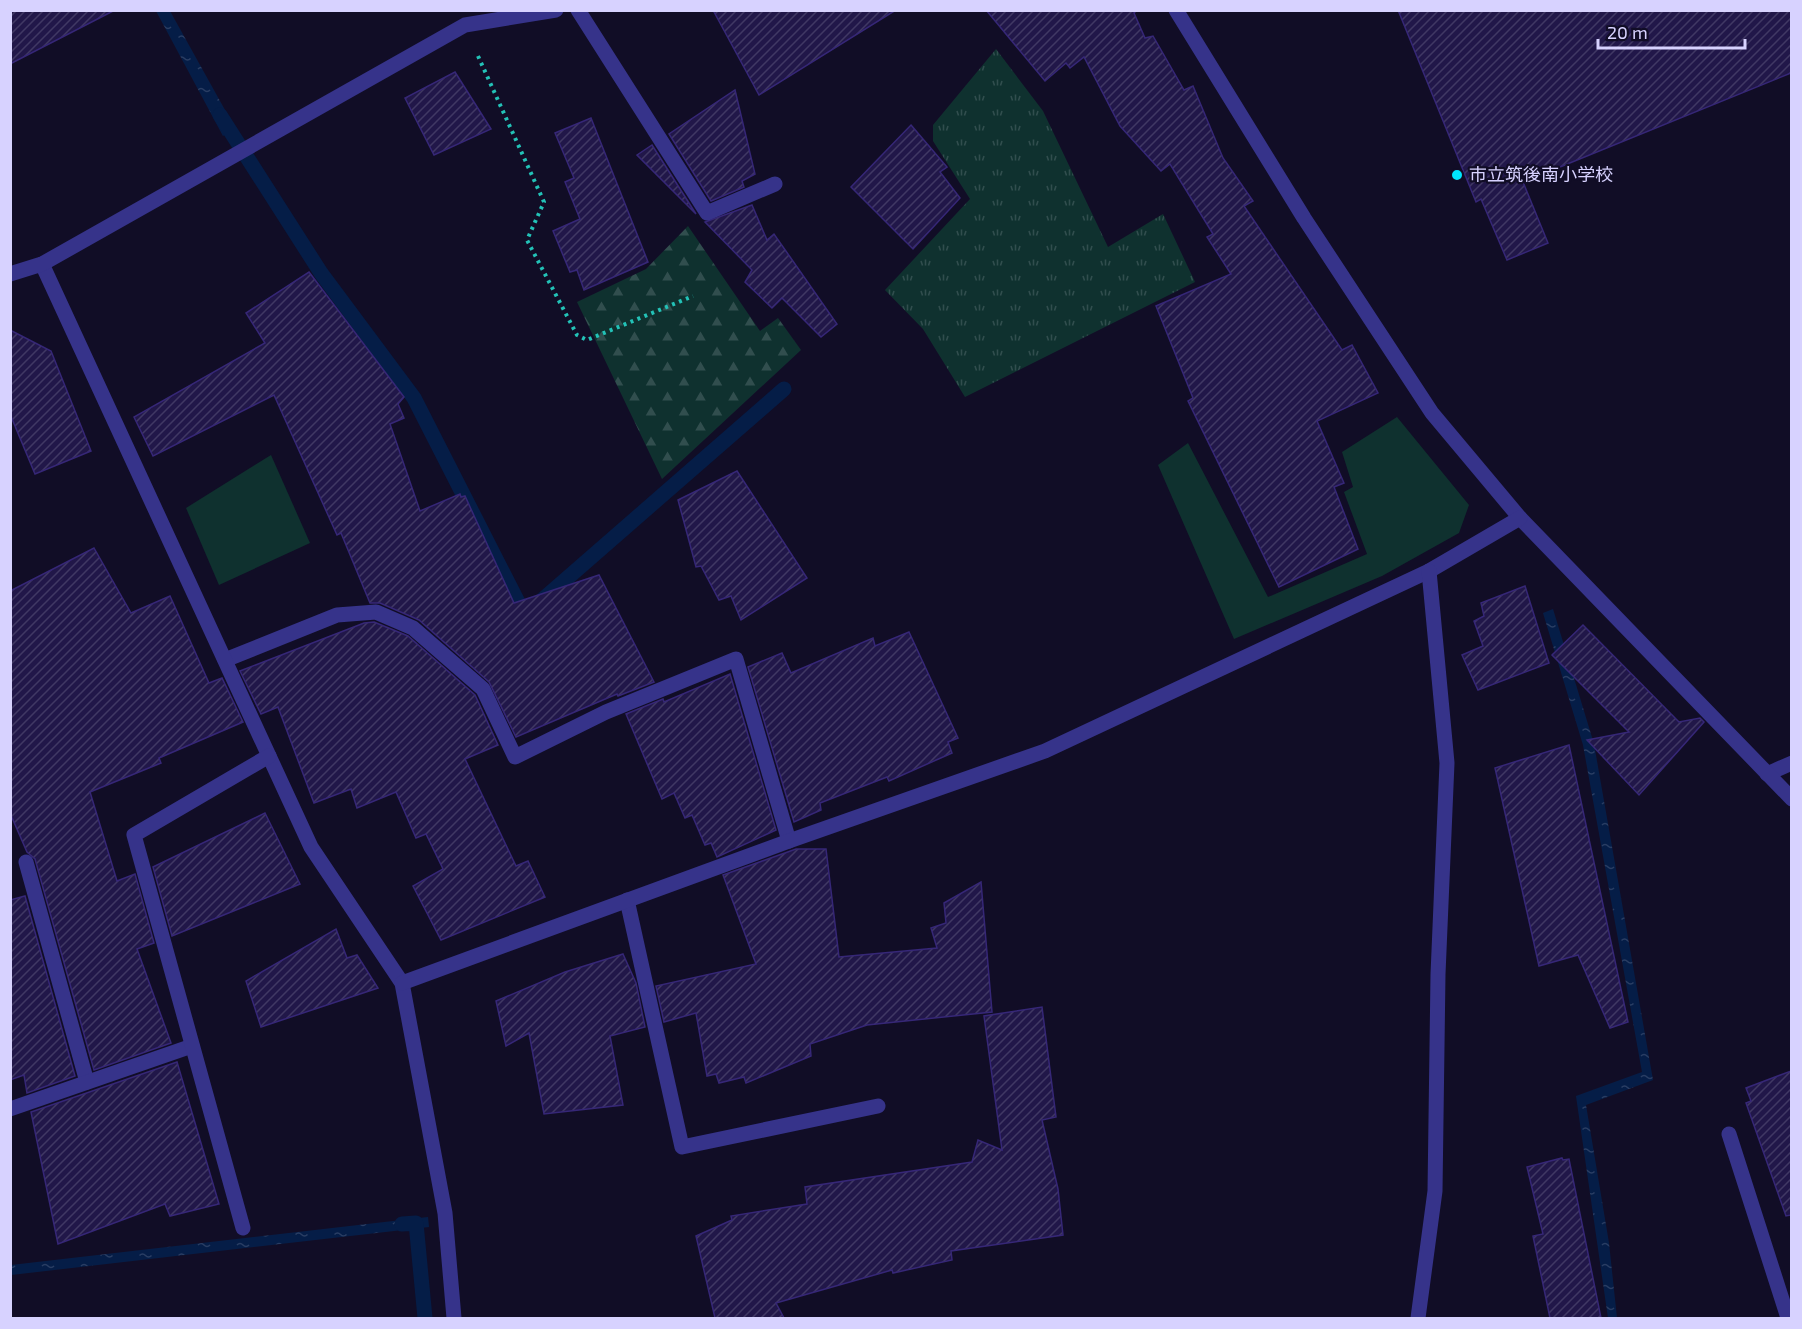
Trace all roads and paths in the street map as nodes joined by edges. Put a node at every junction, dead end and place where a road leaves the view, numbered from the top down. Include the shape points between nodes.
1 (556, 10) edge
2 (578, 10) edge
3 (1176, 10) edge
4 (465, 25) junction
5 (775, 184) dead end
6 (42, 264) junction
7 (10, 274) edge
8 (693, 296) dead end
9 (1520, 518) junction
10 (1429, 571) junction
11 (225, 660) junction
12 (269, 756) junction
13 (1791, 763) edge
14 (1767, 774) junction
15 (1791, 799) edge
16 (789, 841) junction
17 (26, 862) dead end
18 (627, 900) junction
19 (402, 983) junction
20 (192, 1046) junction
21 (87, 1082) junction
22 (878, 1106) dead end
23 (10, 1109) edge
24 (1729, 1134) dead end
25 (243, 1228) dead end
26 (454, 1318) edge
27 (1418, 1318) edge
28 (1788, 1318) edge

1 - 4 street
2 - 5 street via 707,213
3 - 9 street via 1304,218 1431,412
4 - 6 street
4 - 8 path via 544,202 527,240 577,335 587,340
6 - 7 street
6 - 11 street
9 - 10 street
9 - 14 street
10 - 16 street via 1045,751
10 - 27 street via 1448,763 1438,974 1435,1191
11 - 12 street
11 - 16 street via 337,615 376,612 413,628 483,689 515,757 606,712 736,659
12 - 19 street via 311,847
12 - 20 street via 134,835
13 - 14 street
14 - 15 street
16 - 18 street
17 - 21 street
18 - 19 street
18 - 22 street via 682,1147
19 - 26 street via 445,1213
20 - 21 street
20 - 25 street
21 - 23 street
24 - 28 street

